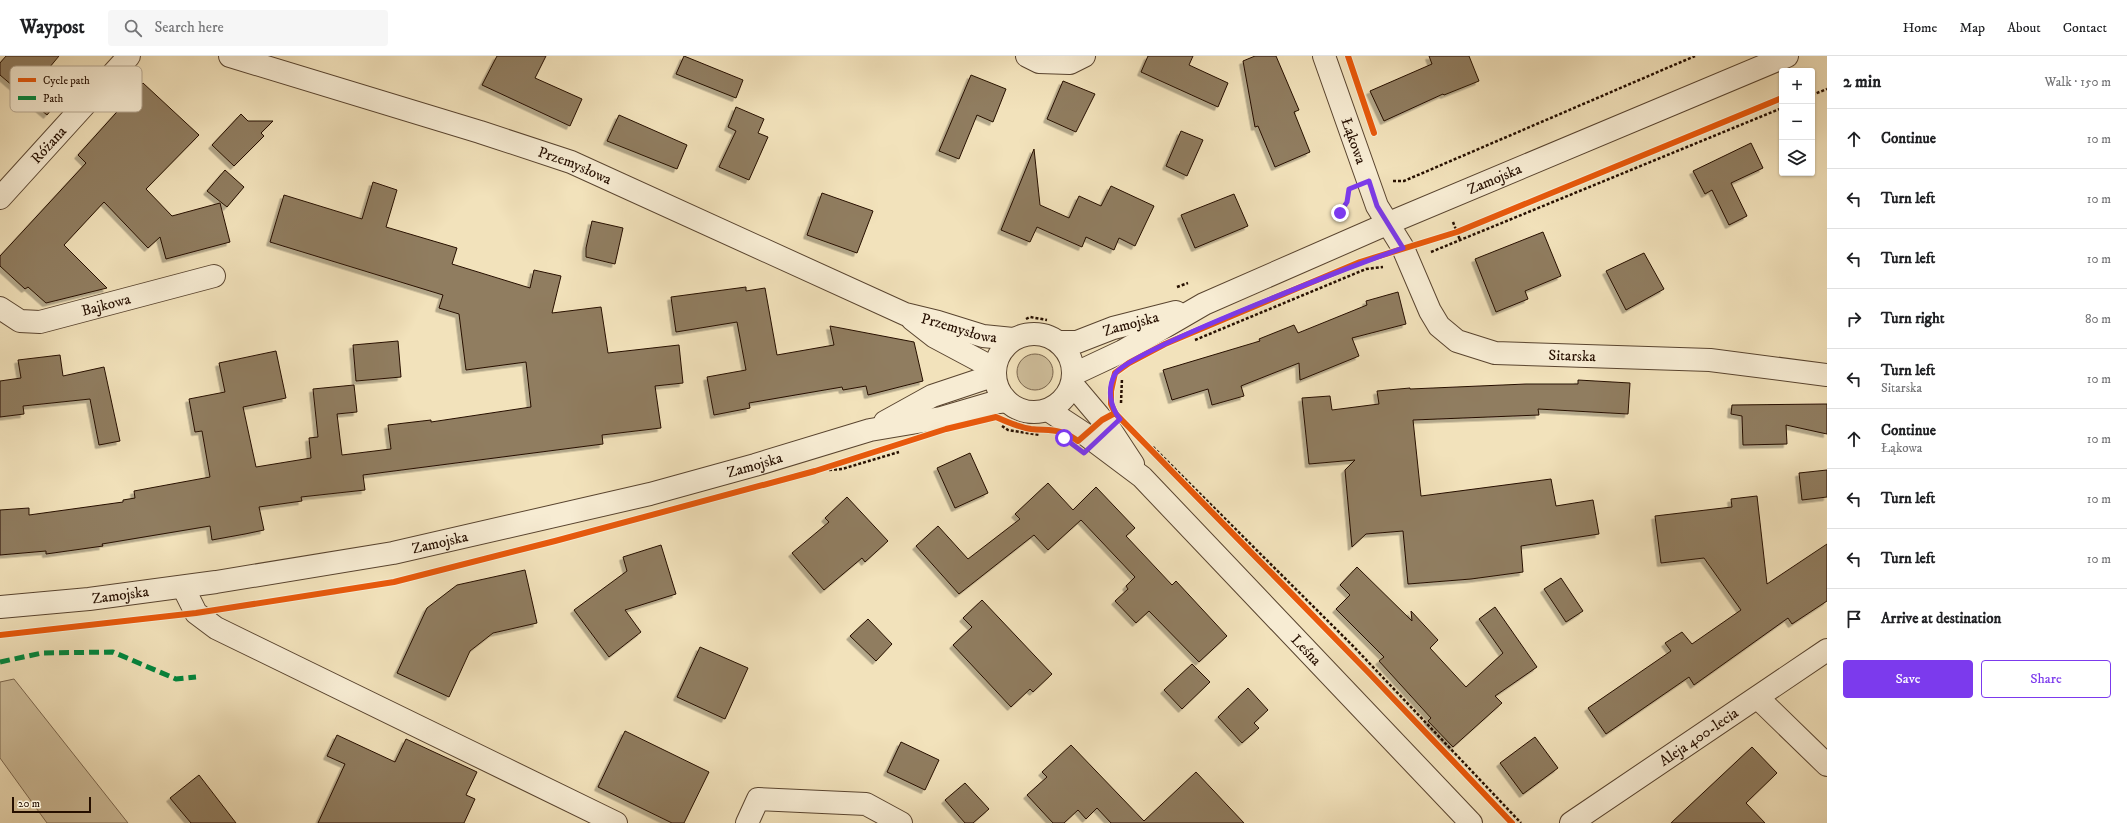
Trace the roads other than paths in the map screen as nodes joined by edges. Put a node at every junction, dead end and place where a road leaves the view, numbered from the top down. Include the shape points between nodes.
1 (129, 56) edge
2 (230, 56) edge
3 (1027, 56) edge
4 (1084, 56) edge
5 (1324, 56) edge
6 (1787, 56) edge
7 (120, 66) edge
8 (78, 112) edge
9 (0, 198) edge
10 (1388, 223) junction
11 (214, 276) dead end
12 (1204, 304) junction
13 (0, 308) edge
14 (905, 314) junction
15 (1013, 339) junction
16 (1059, 342) junction
17 (995, 372) junction
18 (1827, 375) edge
19 (1073, 379) junction
20 (1002, 415) junction
21 (1046, 419) junction
22 (870, 430) junction
23 (1142, 477) junction
24 (183, 586) junction
25 (0, 607) edge
26 (1827, 650) edge
27 (1758, 698) junction
28 (1827, 765) edge
29 (616, 823) edge
30 (747, 823) edge
31 (901, 823) edge
32 (1471, 823) edge
33 (1571, 823) edge

1 - 7 street, Różana
2 - 14 street, Przemysłowa via 571,162
3 - 4 street via 1039,62 1070,63
5 - 10 street, Łąkowa via 1377,206
6 - 10 street, Zamojska
8 - 9 street, Różana
10 - 12 street, Zamojska
10 - 18 street, Sitarska via 1403,248 1430,311 1440,326 1457,340 1484,350 1516,354 1710,360
11 - 13 street, Bajkowa via 40,322 20,321
12 - 16 street, Zamojska via 1113,328 1077,342
12 - 19 street, Zamojska
14 - 15 street, Przemysłowa via 983,336
14 - 17 street, Przemysłowa via 935,337
15 - 16 street via 1026,334 1040,334
15 - 17 street via 1002,349
16 - 19 street via 1072,360
17 - 20 street
17 - 22 street, Zamojska via 932,396
19 - 21 street via 1060,403
19 - 23 street, Leśna
20 - 21 street via 1021,410 1039,412
20 - 22 street, Zamojska via 992,403 942,418
21 - 23 street, Leśna via 1086,435
22 - 24 street, Zamojska via 718,475 549,519 393,553
23 - 32 street, Leśna
24 - 25 street, Zamojska
24 - 29 street via 196,613 216,628
26 - 27 street, Aleja 400-lecia
27 - 28 street
27 - 33 street, Aleja 400-lecia
30 - 31 street via 758,800 866,804

